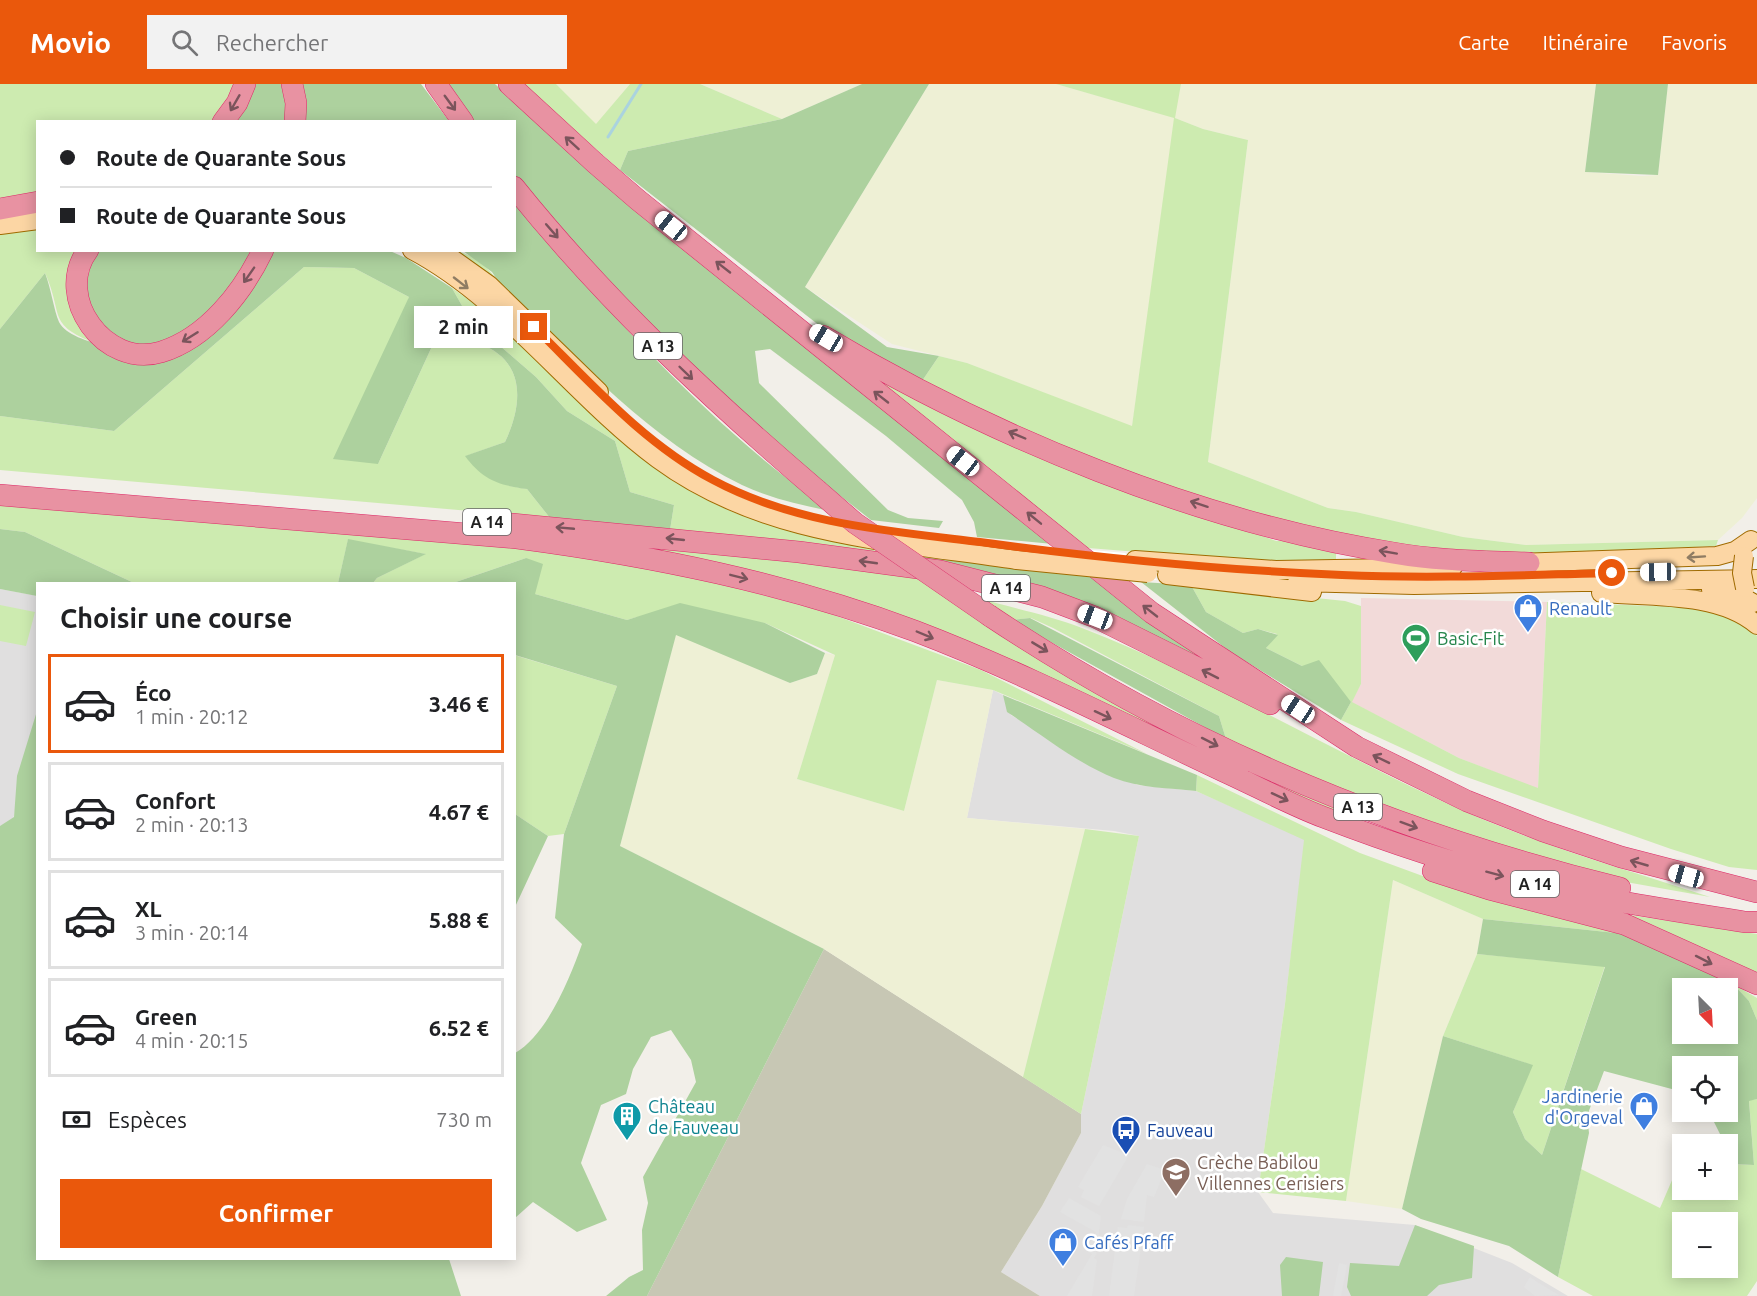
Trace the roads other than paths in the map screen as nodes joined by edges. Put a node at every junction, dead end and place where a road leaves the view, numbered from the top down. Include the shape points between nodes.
1 (245, 84) edge
2 (292, 84) edge
3 (436, 84) edge
4 (509, 84) edge
5 (224, 120) edge
6 (295, 120) edge
7 (462, 120) edge
8 (516, 189) edge
9 (36, 201) edge
10 (36, 207) edge
11 (0, 210) edge
12 (36, 220) edge
13 (0, 225) edge
14 (87, 252) edge
15 (262, 252) edge
16 (416, 252) edge
17 (443, 252) edge
18 (768, 303) junction
19 (0, 481) edge
20 (0, 495) edge
21 (266, 509) junction
22 (347, 517) junction
23 (1751, 543) edge
24 (1018, 554) junction
25 (1529, 563) junction
26 (1141, 566) junction
27 (1276, 570) junction
28 (1757, 570) edge
29 (1167, 575) junction
30 (1601, 593) junction
31 (1753, 595) edge
32 (1757, 625) edge
33 (1357, 747) junction
34 (1320, 816) junction
35 (1757, 892) edge
36 (1757, 915) edge
37 (1757, 921) edge
38 (1752, 985) edge

1 -> 5 highway
2 - 6 highway
3 -> 7 highway
18 -> 4 highway via 595,164
8 -> 36 highway, A 13, bridge via 656,344 709,396 855,523 990,616 1106,688 1237,756 1347,803 1545,869 1632,891
9 - 11 highway
10 - 11 main road
12 - 13 main road
15 -> 14 highway via 233,298 204,328 159,353 132,353 110,345 92,328 79,308 75,285
16 -> 24 main road via 479,297 658,459 721,496 778,520 815,529
17 - 24 main road via 489,285 638,428 712,480 806,516
25 -> 18 highway via 1425,557 1366,548 1268,525 1140,485 967,414 864,361
33 -> 18 highway via 1152,613
19 - 21 highway, A 14
20 - 21 highway, A 14
21 - 22 highway, A 14
33 -> 22 highway, A 14 via 1095,617 1042,597 940,571 647,536
22 -> 34 highway, A 14 via 599,549 789,590 914,631 974,656
23 -> 25 main road via 1717,556
23 - 31 main road, bridge via 1742,573
24 - 26 main road
25 - 27 main road via 1403,570
26 - 27 main road
26 - 29 main road
27 - 28 main road via 1416,577
29 - 30 main road via 1329,592
29 - 31 main road
30 - 31 main road via 1727,590
30 - 32 main road via 1712,603 1733,609
35 -> 33 highway via 1621,857 1543,831 1467,801
34 -> 37 highway, A 14 via 1524,882 1632,904
34 -> 38 highway via 1340,832 1396,858 1489,889 1624,924

